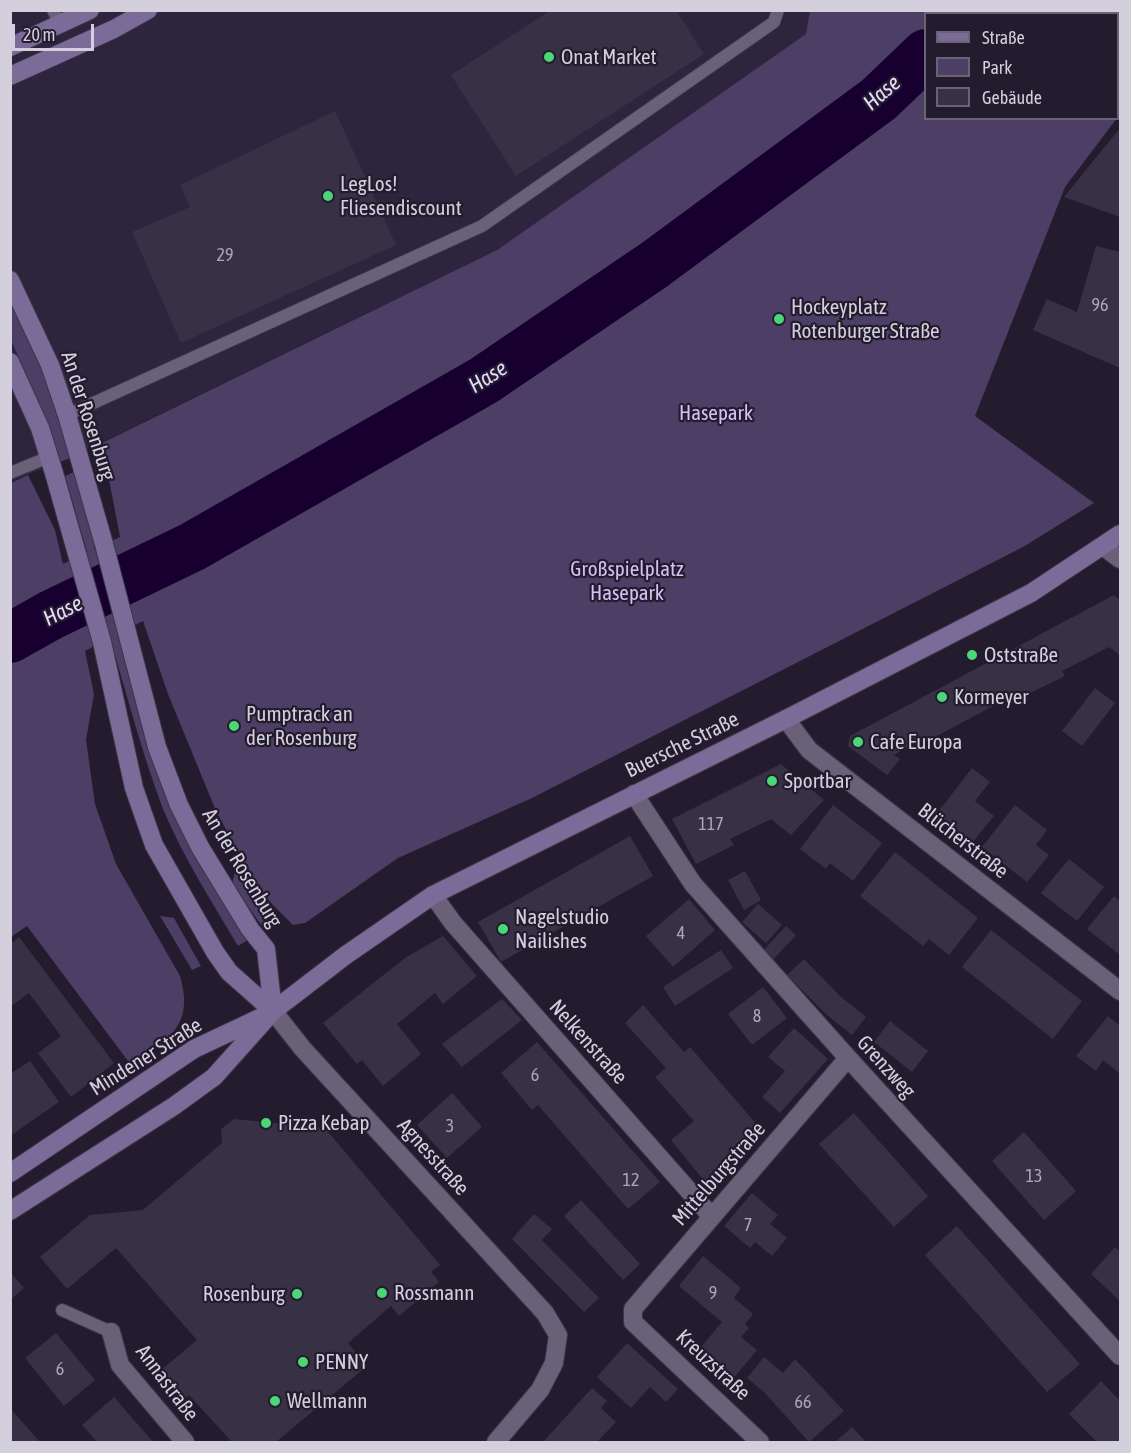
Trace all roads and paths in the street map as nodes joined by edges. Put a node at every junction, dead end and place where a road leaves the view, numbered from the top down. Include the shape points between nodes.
1 (90, 10) edge
2 (148, 10) edge
3 (778, 10) edge
4 (56, 17) edge
5 (10, 47) edge
6 (10, 76) edge
7 (10, 280) edge
8 (10, 362) edge
9 (67, 415) junction
10 (49, 457) junction
11 (10, 473) edge
12 (1120, 534) edge
13 (1104, 547) junction
14 (1120, 559) edge
15 (786, 719) junction
16 (634, 794) junction
17 (433, 895) junction
18 (1120, 991) edge
19 (273, 1011) junction
20 (848, 1058) junction
21 (10, 1173) edge
22 (10, 1211) edge
23 (712, 1216) junction
24 (62, 1310) dead end
25 (633, 1322) joint
26 (111, 1332) joint
27 (1120, 1356) edge
28 (185, 1443) edge
29 (496, 1443) edge
30 (760, 1443) edge

1 - 4 street
2 - 6 street
3 - 9 lane via 774,22 482,226
4 - 5 street
7 - 9 street, An der Rosenburg via 50,365
8 - 10 street
9 - 19 street, An der Rosenburg via 157,747 200,847 266,950
10 - 11 lane
10 - 19 street via 102,642 134,788 154,845 215,952 230,972
12 - 13 street, Buersche Straße
13 - 14 street
13 - 15 street, Buersche Straße via 1031,593
15 - 16 street, Buersche Straße
15 - 18 street, Blücherstraße via 809,750
16 - 17 street, Buersche Straße
16 - 20 street, Grenzweg via 693,884
17 - 19 street, Buersche Straße
17 - 23 street, Nelkenstraße via 453,924
19 - 21 street, Mindener Straße via 194,1049
19 - 22 street via 214,1077
19 - 29 street, Agnesstraße via 303,1049 545,1313 558,1335 554,1363 540,1390
20 - 23 street, Mittelburgstraße
20 - 27 street, Grenzweg
23 - 25 street, Mittelburgstraße via 633,1309
24 - 26 lane, Annastraße
25 - 30 street, Kreuzstraße
26 - 28 street, Annastraße via 120,1365

